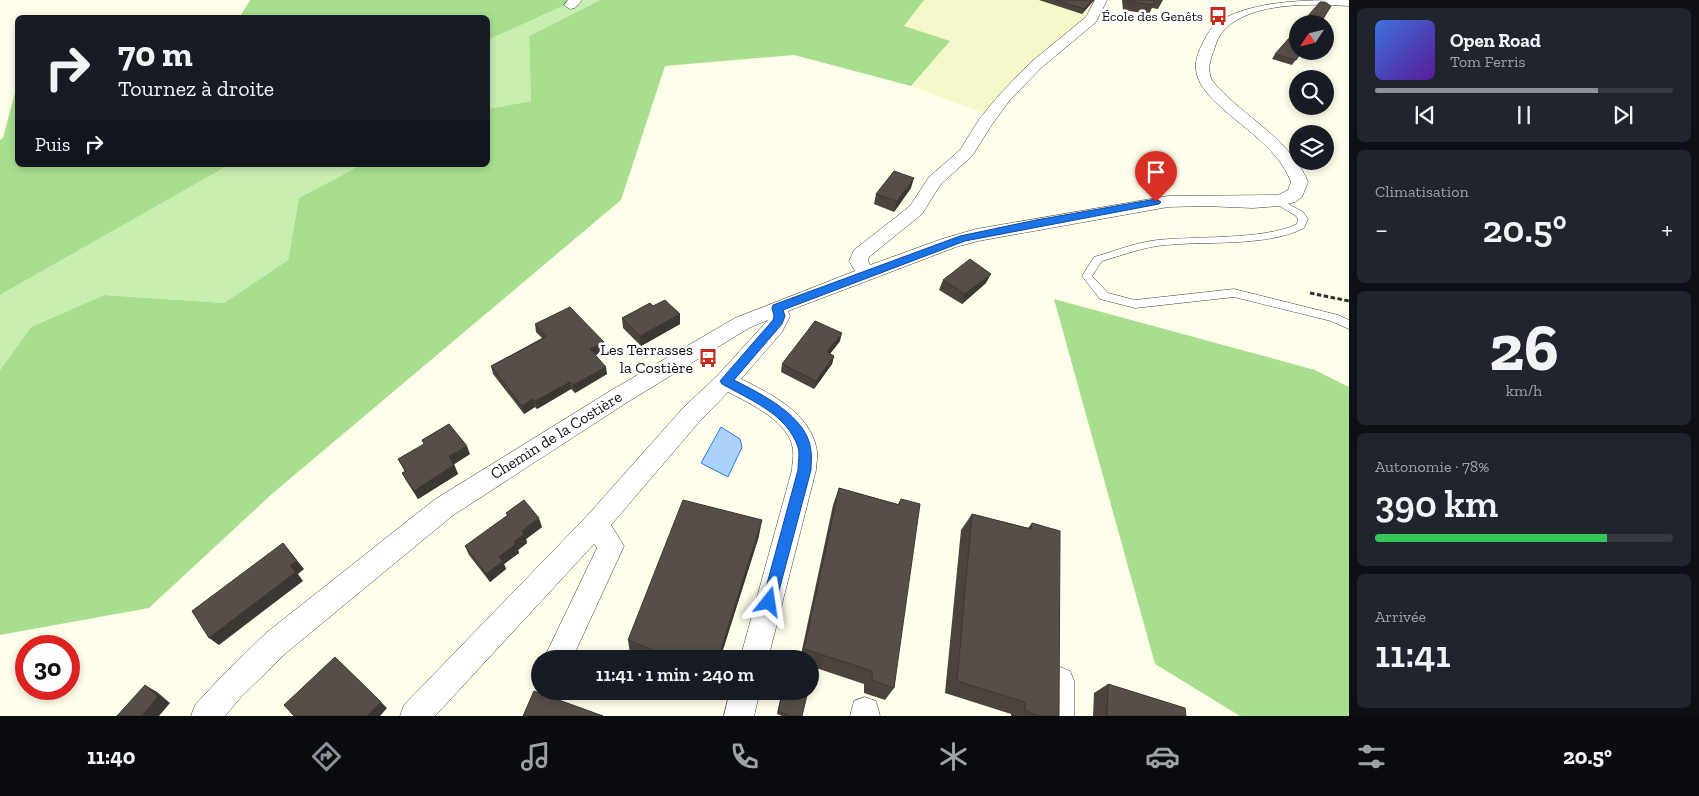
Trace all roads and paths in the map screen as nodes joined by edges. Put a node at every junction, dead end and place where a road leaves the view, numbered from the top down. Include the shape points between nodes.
1 (1101, 0) edge
2 (1349, 2) edge
3 (1278, 201) junction
4 (866, 274) junction
5 (777, 308) junction
6 (1349, 325) edge
7 (726, 381) junction
8 (595, 525) junction
9 (562, 650) edge
10 (756, 650) edge
11 (1060, 681) edge
12 (743, 700) edge
13 (206, 716) edge
14 (415, 716) edge
15 (739, 716) edge
16 (1059, 716) edge

1 - 4 street via 1091,19 1036,65 1005,97 966,154 935,181 916,210 861,254 858,261
2 - 3 street via 1292,2 1248,10 1222,25 1204,55 1202,70 1208,85 1297,171 1301,182 1298,191
3 - 4 street, Chemin de la Costière via 1176,200 1045,222 963,238
3 - 6 lane via 1300,214 1303,219 1301,226 1252,237 1156,243 1098,259 1088,276 1104,296 1135,304 1234,293 1334,318
4 - 5 street, Chemin de la Costière
5 - 7 street via 778,322
5 - 13 street, Chemin de la Costière via 700,347 443,508 276,642
7 - 8 street via 691,415
7 - 10 street via 785,417 805,449 804,470
8 - 9 street via 611,546
8 - 14 street
11 - 16 street
12 - 15 street

